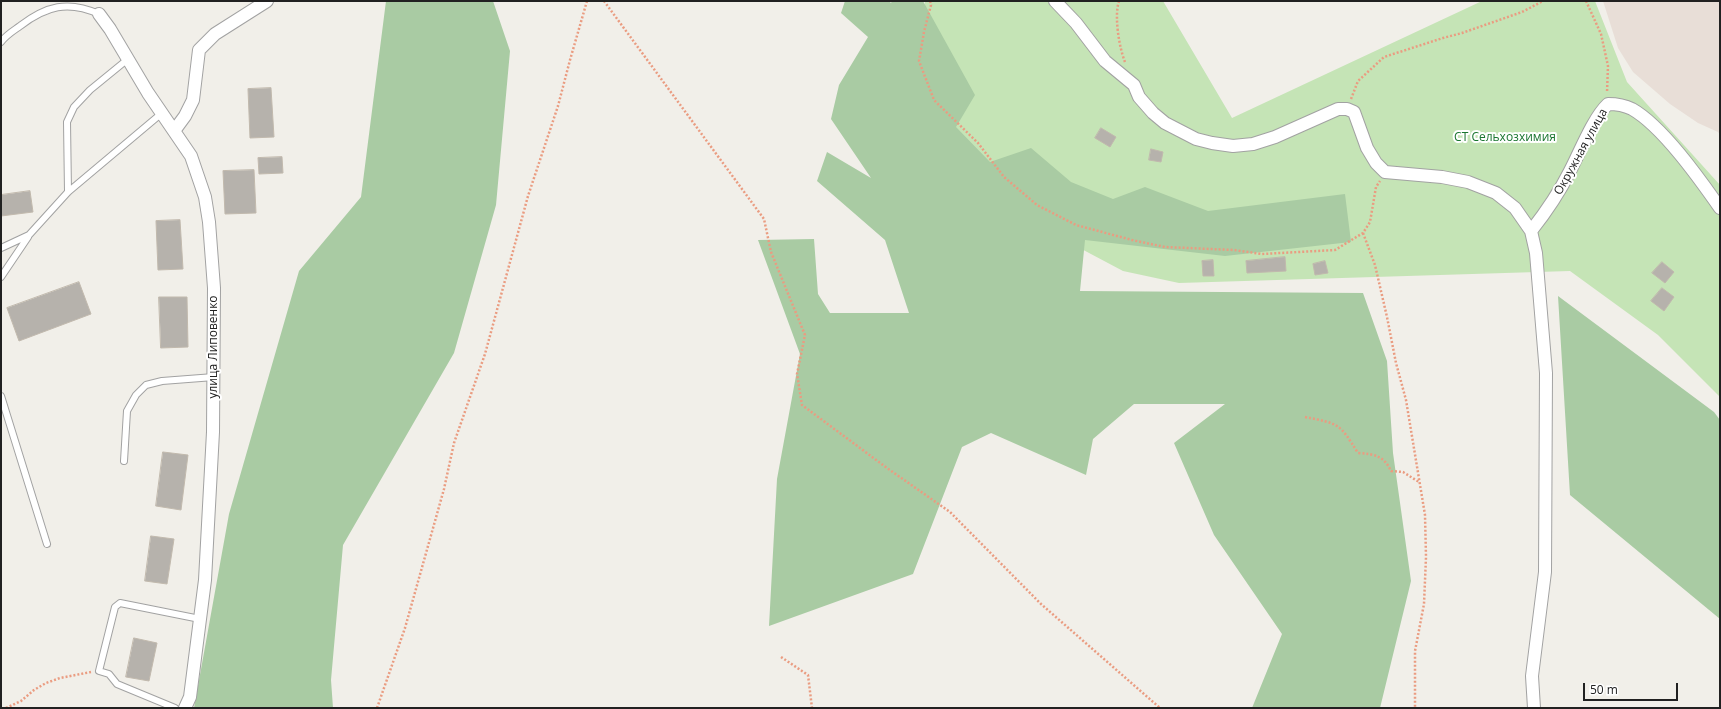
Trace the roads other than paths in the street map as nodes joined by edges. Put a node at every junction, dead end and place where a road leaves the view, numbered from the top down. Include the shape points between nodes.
1 (267, 1) edge
2 (1055, 1) edge
3 (99, 14) joint
4 (1, 42) edge
5 (128, 59) junction
6 (162, 113) junction
7 (174, 131) junction
8 (68, 192) junction
9 (1720, 208) edge
10 (1531, 231) junction
11 (29, 235) junction
12 (1, 248) edge
13 (1, 277) edge
14 (214, 377) junction
15 (1, 396) edge
16 (124, 461) dead end
17 (47, 544) dead end
18 (200, 619) junction
19 (175, 708) edge
20 (185, 708) edge
21 (1534, 708) edge

1 - 7 street via 215,34 199,50 193,100
2 - 10 street via 1076,23 1104,61 1134,85 1139,98 1153,113 1165,123 1196,139 1233,146 1254,144 1338,109 1347,109 1354,112 1367,148 1385,172 1448,178 1468,182 1496,193 1515,208
3 - 4 lane via 87,7 61,4 26,22
3 - 5 street, улица Липовенко
5 - 6 street, улица Липовенко
5 - 8 lane via 90,90 74,107 67,122
6 - 7 street, улица Липовенко
6 - 8 lane
7 - 14 street, улица Липовенко via 191,156 209,222 214,288
8 - 11 lane
9 - 10 street, Окружная улица via 1662,134 1631,109 1608,104 1591,129 1553,202
10 - 21 street via 1536,253 1546,373 1545,572 1532,676
11 - 12 lane
11 - 13 lane
14 - 16 lane via 162,381 146,385 127,410
14 - 18 street, улица Липовенко via 205,580
15 - 17 lane
18 - 19 lane via 120,603 116,607 99,671 109,674 117,684
18 - 20 street, улица Липовенко via 190,697

